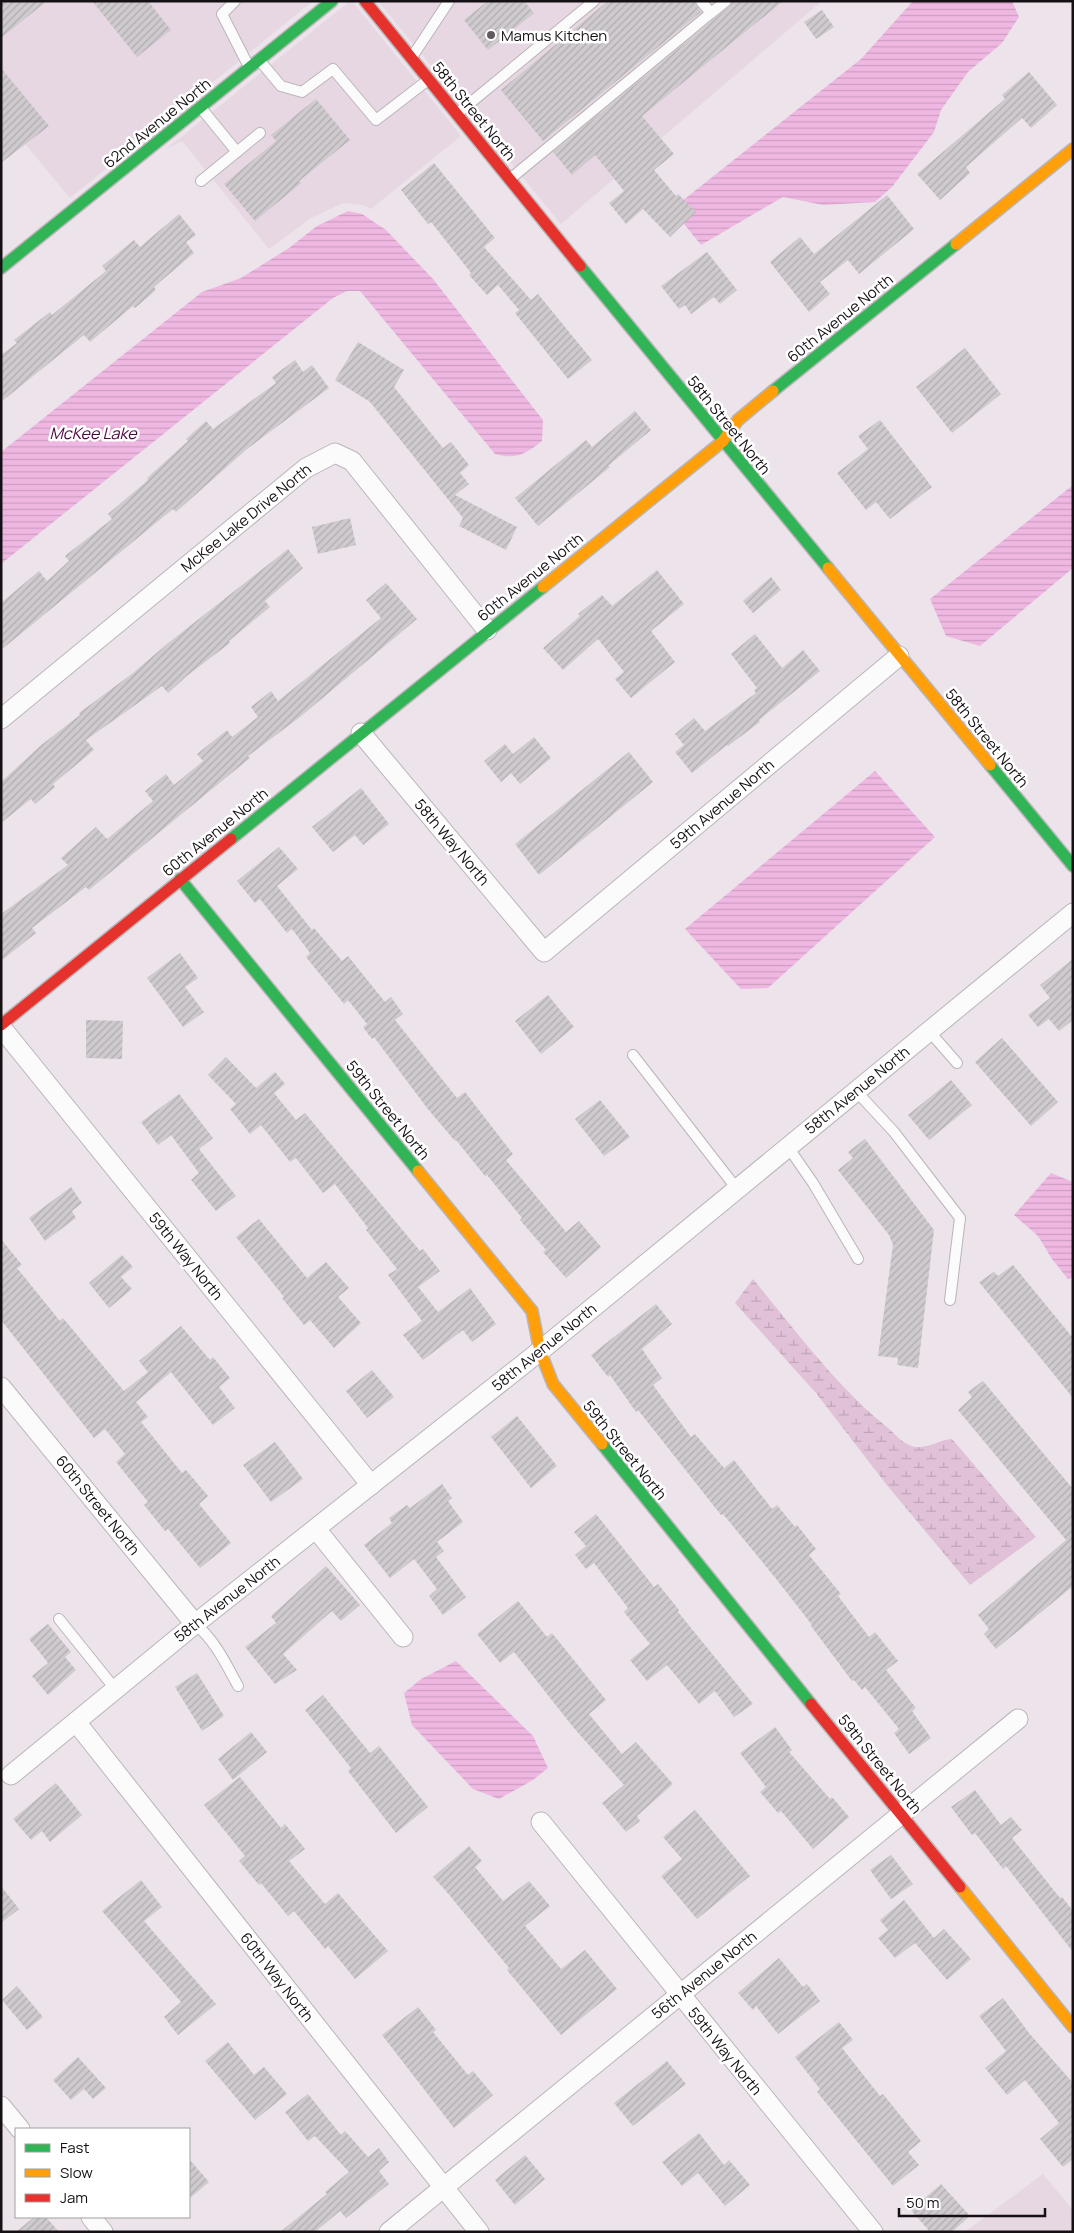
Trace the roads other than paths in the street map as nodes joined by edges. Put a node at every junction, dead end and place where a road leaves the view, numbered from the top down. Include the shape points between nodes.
1 (235, 1) edge
2 (332, 1) edge
3 (365, 1) edge
4 (449, 1) edge
5 (594, 1) edge
6 (701, 1) edge
7 (726, 1) edge
8 (711, 13) junction
9 (412, 58) junction
10 (259, 60) junction
11 (249, 68) junction
12 (429, 80) junction
13 (200, 107) junction
14 (457, 114) junction
15 (260, 133) dead end
16 (1073, 149) edge
17 (237, 152) junction
18 (510, 179) junction
19 (201, 181) dead end
20 (1, 268) edge
21 (722, 441) junction
22 (487, 630) junction
23 (900, 656) junction
24 (1, 719) edge
25 (361, 733) junction
26 (1073, 866) edge
27 (180, 879) junction
28 (1073, 913) edge
29 (544, 952) joint
30 (1, 1026) edge
31 (929, 1031) junction
32 (633, 1055) dead end
33 (957, 1063) dead end
34 (856, 1091) junction
35 (788, 1147) junction
36 (737, 1189) junction
37 (858, 1259) dead end
38 (950, 1300) dead end
39 (540, 1351) junction
40 (1, 1387) edge
41 (371, 1485) junction
42 (316, 1529) junction
43 (59, 1619) dead end
44 (195, 1624) junction
45 (404, 1637) dead end
46 (238, 1686) dead end
47 (116, 1690) junction
48 (1018, 1719) dead end
49 (76, 1722) junction
50 (11, 1775) dead end
51 (902, 1814) junction
52 (541, 1822) dead end
53 (680, 1995) junction
54 (1073, 2027) edge
55 (1, 2106) edge
56 (19, 2128) edge
57 (443, 2188) junction
58 (92, 2218) edge
59 (103, 2232) edge
60 (389, 2232) edge
61 (478, 2232) edge
62 (873, 2232) edge

1 - 11 lane via 222,14
2 - 10 street, 62nd Avenue North
3 - 9 street, 58th Street North
4 - 9 lane
5 - 14 lane
6 - 8 lane
7 - 8 lane
8 - 18 lane
9 - 12 street, 58th Street North
10 - 11 street, 62nd Avenue North
10 - 12 lane via 281,86 302,92 333,70 376,120
11 - 13 street, 62nd Avenue North
12 - 14 street, 58th Street North
13 - 17 lane
13 - 20 street, 62nd Avenue North
14 - 18 street, 58th Street North
15 - 17 lane
16 - 21 street, 60th Avenue North via 738,420
17 - 19 lane
18 - 21 street, 58th Street North
21 - 22 street, 60th Avenue North
21 - 23 street, 58th Street North
22 - 24 street, McKee Lake Drive North via 352,461 335,453 306,468
22 - 25 street, 60th Avenue North
23 - 26 street, 58th Street North
23 - 29 street, 59th Avenue North
25 - 27 street, 60th Avenue North
25 - 29 street, 58th Way North
27 - 30 street, 60th Avenue North
27 - 39 street, 59th Street North via 532,1311
28 - 31 street, 58th Avenue North
30 - 41 street, 59th Way North
31 - 33 lane
31 - 34 street, 58th Avenue North
32 - 36 lane
34 - 35 street, 58th Avenue North
34 - 38 lane via 894,1132 960,1218
35 - 36 street, 58th Avenue North
35 - 37 lane
36 - 39 street, 58th Avenue North
39 - 41 street, 58th Avenue North
39 - 51 street, 59th Street North via 553,1384
40 - 44 street, 60th Street North
41 - 42 street, 58th Avenue North
42 - 44 street, 58th Avenue North
42 - 45 street
43 - 47 lane
44 - 46 lane via 205,1632
44 - 47 street, 58th Avenue North
47 - 49 street, 58th Avenue North
48 - 51 street, 56th Avenue North
49 - 50 street, 58th Avenue North
49 - 57 street, 60th Way North
51 - 53 street, 56th Avenue North
51 - 54 street, 59th Street North
52 - 53 street, 59th Way North
53 - 57 street, 56th Avenue North
53 - 62 street, 59th Way North
55 - 56 street
57 - 60 street, 56th Avenue North
57 - 61 street, 60th Way North
58 - 59 street

